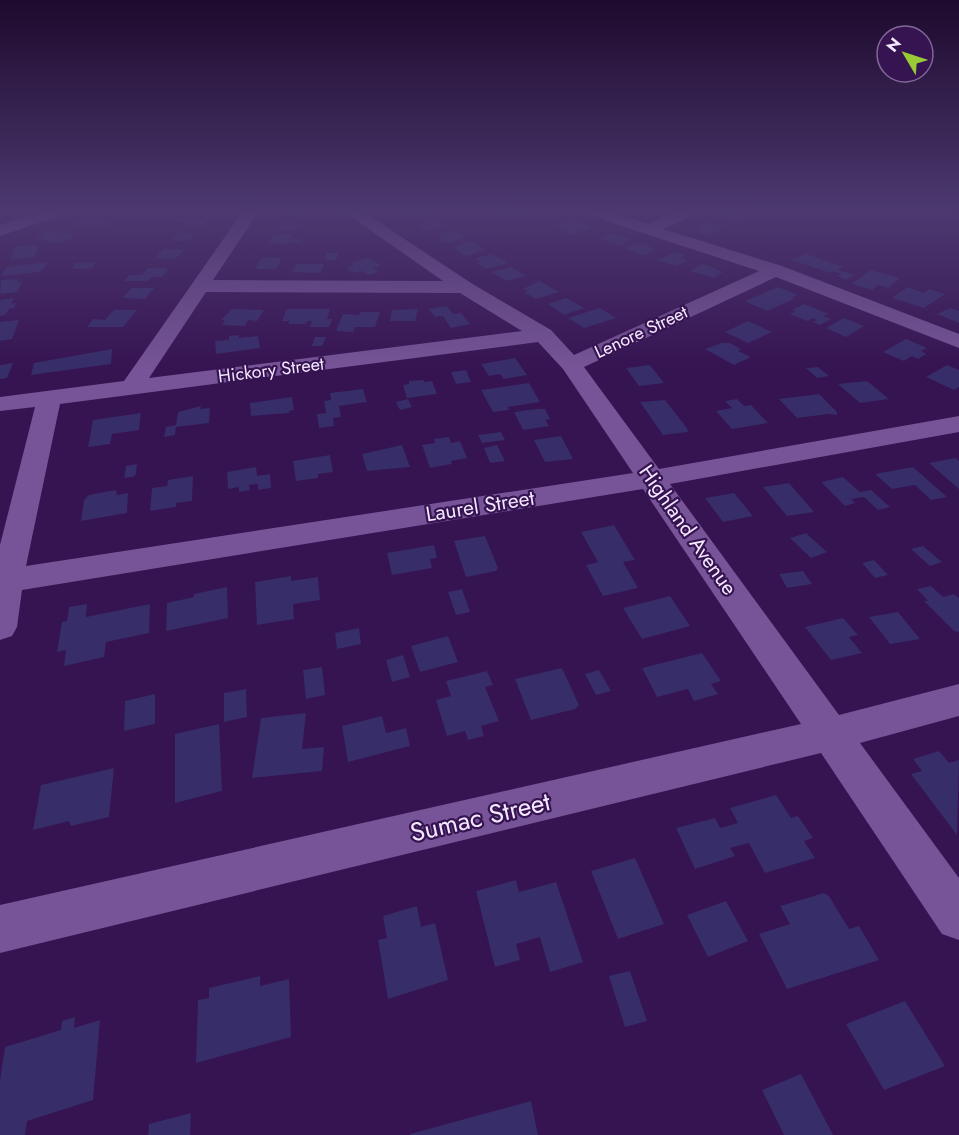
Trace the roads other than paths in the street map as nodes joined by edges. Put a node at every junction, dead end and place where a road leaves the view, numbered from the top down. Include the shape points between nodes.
1 (215, 264) edge
2 (431, 264) edge
3 (756, 264) edge
4 (775, 270) junction
5 (201, 285) junction
6 (464, 286) junction
7 (543, 335) junction
8 (959, 342) edge
9 (571, 364) junction
10 (131, 388) junction
11 (49, 398) junction
12 (0, 404) edge
13 (959, 424) edge
14 (651, 479) junction
15 (4, 582) edge
16 (0, 627) edge
17 (959, 700) edge
18 (831, 734) junction
19 (959, 917) edge
20 (0, 929) edge

1 - 5 street
2 - 6 street, Highland Avenue
3 - 4 street
4 - 8 street
4 - 9 street, Lenore Street
5 - 6 street
5 - 10 street
6 - 7 street, Highland Avenue
7 - 9 street, Highland Avenue
7 - 10 street, Hickory Street
9 - 14 street, Highland Avenue
10 - 11 street, Hickory Street
11 - 12 street, Hickory Street
11 - 15 street
13 - 14 street, Laurel Street
14 - 15 street, Laurel Street
14 - 18 street, Highland Avenue
15 - 16 street
17 - 18 street, Sumac Street
18 - 19 street, Highland Avenue
18 - 20 street, Sumac Street

